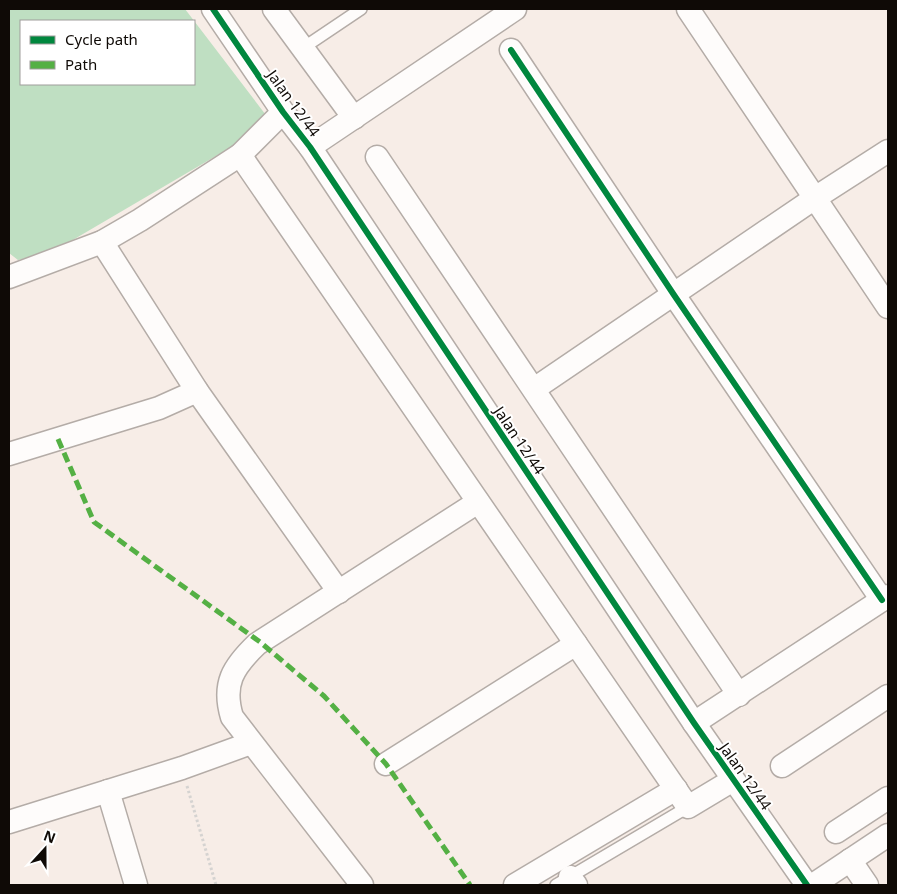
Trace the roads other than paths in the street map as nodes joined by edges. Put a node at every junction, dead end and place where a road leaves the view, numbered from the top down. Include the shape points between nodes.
1 (213, 9) edge
2 (274, 9) edge
3 (361, 9) edge
4 (515, 9) edge
5 (688, 9) edge
6 (303, 48) junction
7 (511, 50) dead end
8 (284, 112) junction
9 (354, 118) junction
10 (310, 147) junction
11 (888, 151) edge
12 (240, 155) junction
13 (377, 158) dead end
14 (816, 198) junction
15 (102, 242) junction
16 (9, 277) edge
17 (674, 295) junction
18 (888, 307) edge
19 (534, 389) junction
20 (196, 391) junction
21 (9, 454) edge
22 (478, 502) junction
23 (339, 592) junction
24 (885, 598) edge
25 (576, 644) junction
26 (738, 695) junction
27 (888, 696) edge
28 (694, 723) junction
29 (251, 742) junction
30 (386, 764) dead end
31 (782, 766) dead end
32 (733, 780) junction
33 (108, 791) junction
34 (682, 798) junction
35 (888, 798) edge
36 (9, 822) edge
37 (836, 832) dead end
38 (888, 835) edge
39 (850, 860) junction
40 (567, 882) edge
41 (136, 885) edge
42 (362, 885) edge
43 (515, 885) edge
44 (807, 885) edge
45 (813, 885) edge
46 (867, 885) edge

1 - 8 street, Jalan 12/44
2 - 6 street
3 - 6 lane
4 - 9 street
5 - 14 street
6 - 9 street
7 - 17 street
8 - 10 street, Jalan 12/44
8 - 12 street
9 - 10 street
10 - 28 street, Jalan 12/44
11 - 14 street
12 - 15 street
12 - 22 street
13 - 19 street
14 - 17 street
14 - 18 street
15 - 16 street
15 - 20 street
17 - 19 street
17 - 24 street
19 - 26 street
20 - 21 street via 159,408
20 - 23 street
22 - 23 street
22 - 25 street
23 - 29 street via 257,644 232,675 227,689 228,703 232,717
24 - 26 street
25 - 30 street
25 - 34 street
26 - 28 street
27 - 31 street
28 - 32 street, Jalan 12/44
29 - 33 street
29 - 42 street
32 - 34 street
32 - 44 street, Jalan 12/44
33 - 36 street
33 - 41 street
34 - 40 lane
34 - 43 street
35 - 37 street
38 - 39 street
39 - 45 street
39 - 46 street

